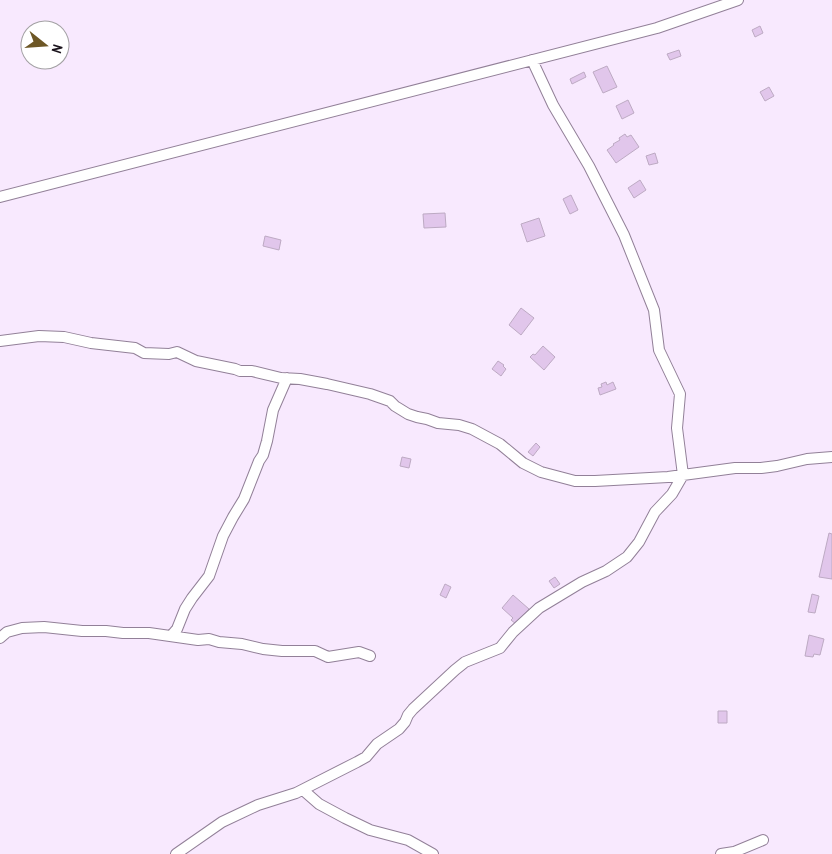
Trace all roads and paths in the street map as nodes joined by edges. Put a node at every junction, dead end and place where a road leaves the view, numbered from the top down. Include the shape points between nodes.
1 (738, 0) edge
2 (532, 60) junction
3 (0, 197) edge
4 (0, 341) edge
5 (287, 378) junction
6 (832, 456) edge
7 (683, 476) junction
8 (171, 636) junction
9 (0, 638) edge
10 (370, 656) dead end
11 (303, 790) junction
12 (763, 840) dead end
13 (176, 854) edge
14 (433, 854) edge
15 (721, 854) edge

1 - 2 street via 657,28
2 - 3 street
2 - 7 street via 624,235 654,310 659,350 680,394 677,428
4 - 5 street via 39,336 64,337 144,352 178,352 196,361
5 - 7 street via 370,394 390,401 408,414 472,429 500,444 523,463 541,472 575,481
5 - 8 street via 272,410 263,455 244,499 223,536 209,576 185,609
6 - 7 street via 777,466
7 - 11 street via 655,512 627,557 539,608 500,648 465,662 413,709 399,730 377,744 366,757
8 - 9 street via 44,627 22,628 7,632
8 - 10 street via 282,651 315,651 328,657 359,652
11 - 13 street via 258,805 222,822
11 - 14 street via 336,814 370,830 408,840
12 - 15 street

